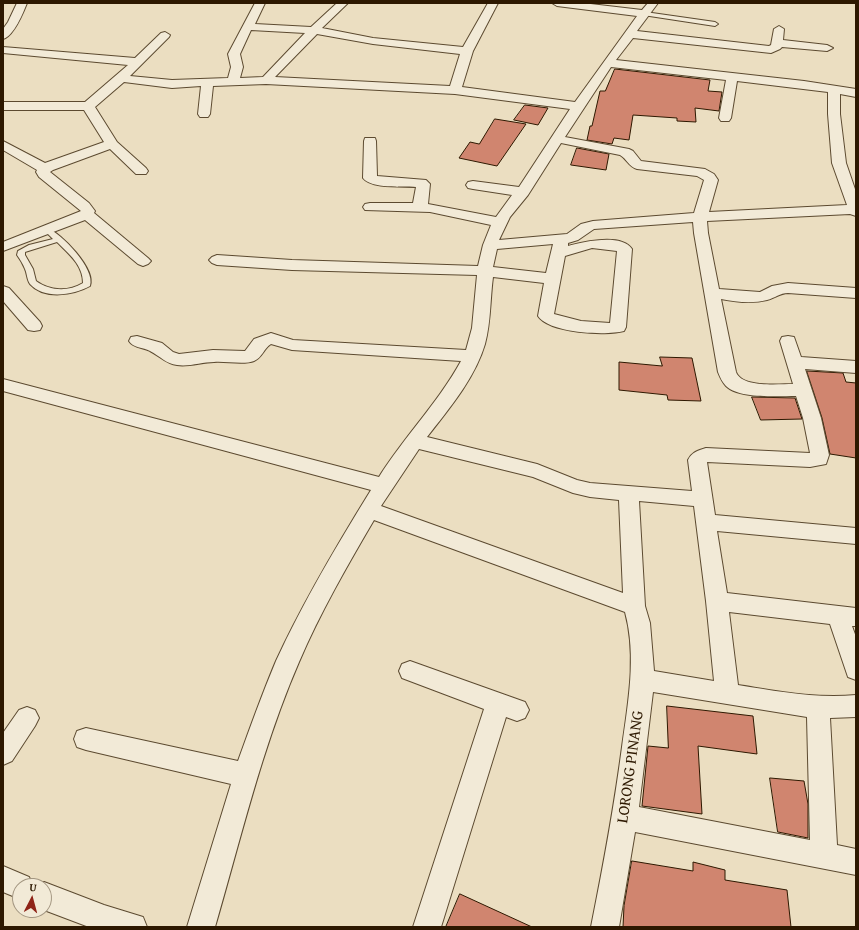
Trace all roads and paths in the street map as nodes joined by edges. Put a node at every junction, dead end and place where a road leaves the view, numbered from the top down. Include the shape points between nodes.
1 (22, 3) edge
2 (260, 3) edge
3 (343, 3) edge
4 (493, 3) edge
5 (559, 3) edge
6 (649, 8) edge
7 (715, 24) dead end
8 (248, 27) junction
9 (779, 29) dead end
10 (314, 30) junction
11 (630, 34) junction
12 (165, 35) dead end
13 (3, 36) edge
14 (777, 43) junction
15 (827, 48) dead end
16 (3, 50) edge
17 (467, 51) junction
18 (138, 62) junction
19 (609, 63) junction
20 (732, 77) junction
21 (121, 78) junction
22 (266, 80) junction
23 (232, 82) junction
24 (208, 83) junction
25 (834, 89) junction
26 (455, 90) junction
27 (856, 93) edge
28 (3, 106) edge
29 (88, 106) junction
30 (578, 106) junction
31 (204, 114) dead end
32 (725, 118) dead end
33 (558, 139) junction
34 (370, 141) dead end
35 (6, 142) edge
36 (112, 144) junction
37 (839, 163) junction
38 (856, 165) edge
39 (45, 170) junction
40 (141, 171) dead end
41 (473, 186) dead end
42 (523, 192) junction
43 (370, 207) dead end
44 (420, 207) junction
45 (855, 211) edge
46 (87, 214) junction
47 (700, 217) junction
48 (500, 222) junction
49 (47, 230) junction
50 (3, 231) edge
51 (58, 240) junction
52 (9, 245) edge
53 (490, 245) junction
54 (217, 260) dead end
55 (143, 261) dead end
56 (484, 271) junction
57 (553, 279) junction
58 (3, 291) edge
59 (856, 293) edge
60 (712, 294) junction
61 (34, 326) dead end
62 (137, 341) dead end
63 (788, 342) dead end
64 (473, 356) junction
65 (794, 362) junction
66 (856, 367) edge
67 (3, 385) edge
68 (803, 390) junction
69 (414, 441) junction
70 (383, 486) junction
71 (629, 494) junction
72 (702, 499) junction
73 (369, 510) junction
74 (705, 522) junction
75 (856, 536) edge
76 (716, 601) junction
77 (634, 606) junction
78 (847, 616) edge
79 (856, 670) edge
80 (410, 671) dead end
81 (643, 680) junction
82 (727, 694) junction
83 (856, 706) edge
84 (818, 707) junction
85 (27, 718) dead end
86 (86, 739) dead end
87 (3, 753) edge
88 (245, 775) junction
89 (625, 817) junction
90 (824, 856) junction
91 (856, 862) edge
92 (52, 899) edge
93 (133, 927) edge
94 (202, 927) edge
95 (427, 927) edge
96 (605, 927) edge

1 - 13 street via 13,23
2 - 8 street
3 - 10 street
4 - 17 street
5 - 6 street
6 - 7 lane
6 - 11 street
8 - 10 street
8 - 23 street via 234,54 237,66
9 - 14 street
10 - 17 street via 373,41
10 - 22 street
11 - 14 street via 767,50 776,48
11 - 19 street
12 - 18 street
14 - 15 street
16 - 18 street
17 - 26 street
18 - 21 street
19 - 20 street
19 - 30 street
20 - 25 street
20 - 32 street
21 - 24 street via 172,84
21 - 29 street
22 - 23 street
22 - 26 street
23 - 24 street
24 - 31 street
25 - 27 street
25 - 37 street
26 - 30 street
28 - 29 street
29 - 36 street
30 - 33 street
33 - 42 street
33 - 47 street via 624,152 637,165 707,174 710,180
34 - 44 street via 370,178 376,181 422,183
35 - 39 street
36 - 39 street via 60,162
36 - 40 street
37 - 38 street
37 - 45 street
39 - 46 street via 44,174 84,206
41 - 42 street
42 - 48 street
43 - 44 street
44 - 48 street
45 - 47 street
46 - 49 street
46 - 55 street
47 - 53 street via 593,225 569,238
47 - 60 street
48 - 53 street
49 - 51 lane
49 - 52 street
50 - 52 street
51 - 51 lane via 83,264 88,278 87,284 81,288 46,290 33,282 21,255 22,251
53 - 56 street
54 - 56 street
56 - 57 street
56 - 64 street via 482,316
57 - 57 street via 560,248 589,244 620,246 625,249 618,327 584,327 548,319 546,312
58 - 61 street
59 - 60 street via 788,288 773,290 766,296 758,297
60 - 68 street via 726,372 730,380 746,388
62 - 64 street via 156,347 167,356 178,360 213,356 249,357 260,343 270,338 292,345
63 - 65 street
64 - 69 street via 452,394
65 - 66 street
65 - 68 street
67 - 70 street
68 - 72 street via 812,418 819,459 706,455 700,457 697,460
69 - 70 street
69 - 71 street via 537,471 573,486
70 - 73 street
71 - 72 street
71 - 77 street, LORONG PINANG
72 - 74 street
73 - 77 street
73 - 88 street via 304,627 270,704
74 - 75 street
74 - 76 street
76 - 78 street
76 - 82 street
77 - 81 street, LORONG PINANG via 639,623
78 - 79 street
80 - 95 street via 507,706
81 - 82 street
81 - 89 street, LORONG PINANG
82 - 84 street
83 - 84 street
84 - 90 street
85 - 87 street
86 - 88 street
88 - 94 street via 224,857
89 - 90 street
89 - 96 street, LORONG PINANG
90 - 91 street
92 - 93 street

